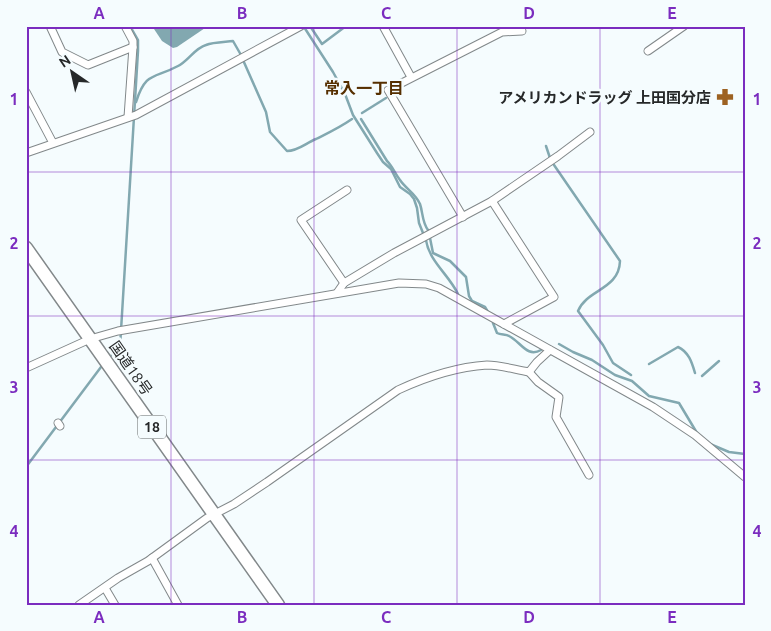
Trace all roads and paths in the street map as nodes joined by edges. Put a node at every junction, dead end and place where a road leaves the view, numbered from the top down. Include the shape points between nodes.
1 (50, 26) edge
2 (125, 26) edge
3 (301, 26) edge
4 (383, 26) edge
5 (684, 26) edge
6 (522, 31) dead end
7 (134, 47) junction
8 (648, 51) dead end
9 (411, 77) junction
10 (26, 92) edge
11 (132, 116) junction
12 (590, 132) dead end
13 (54, 143) junction
14 (26, 153) edge
15 (347, 190) dead end
16 (492, 201) junction
17 (463, 217) junction
18 (26, 248) edge
19 (344, 283) junction
20 (337, 293) junction
21 (504, 324) junction
22 (90, 339) junction
23 (550, 350) junction
24 (26, 368) edge
25 (529, 372) junction
26 (590, 475) dead end
27 (745, 477) edge
28 (214, 514) junction
29 (152, 558) junction
30 (105, 588) junction
31 (79, 605) edge
32 (115, 605) edge
33 (178, 605) edge
34 (278, 605) edge

1 - 7 street via 62,52 88,65
2 - 7 street
3 - 11 street
4 - 9 street
5 - 8 street
6 - 9 street via 502,32
7 - 11 street
9 - 17 street via 388,90
10 - 13 street
11 - 13 street
12 - 16 street
13 - 14 street
15 - 19 street via 301,220
16 - 17 street
16 - 21 street via 554,297
17 - 19 street
18 - 22 highway, 国道18号 / 18
19 - 20 street
20 - 21 street via 400,283 426,284
20 - 22 street via 121,330
21 - 23 street
22 - 24 street
22 - 28 highway, 国道18号 / 18
23 - 25 street
23 - 27 street via 653,407 695,435
25 - 26 street via 559,397 556,417
25 - 28 street via 489,365 454,370 415,382 398,390 234,504
28 - 29 street
28 - 34 highway, 国道18号 / 18
29 - 30 street
29 - 33 street
30 - 31 street
30 - 32 street

